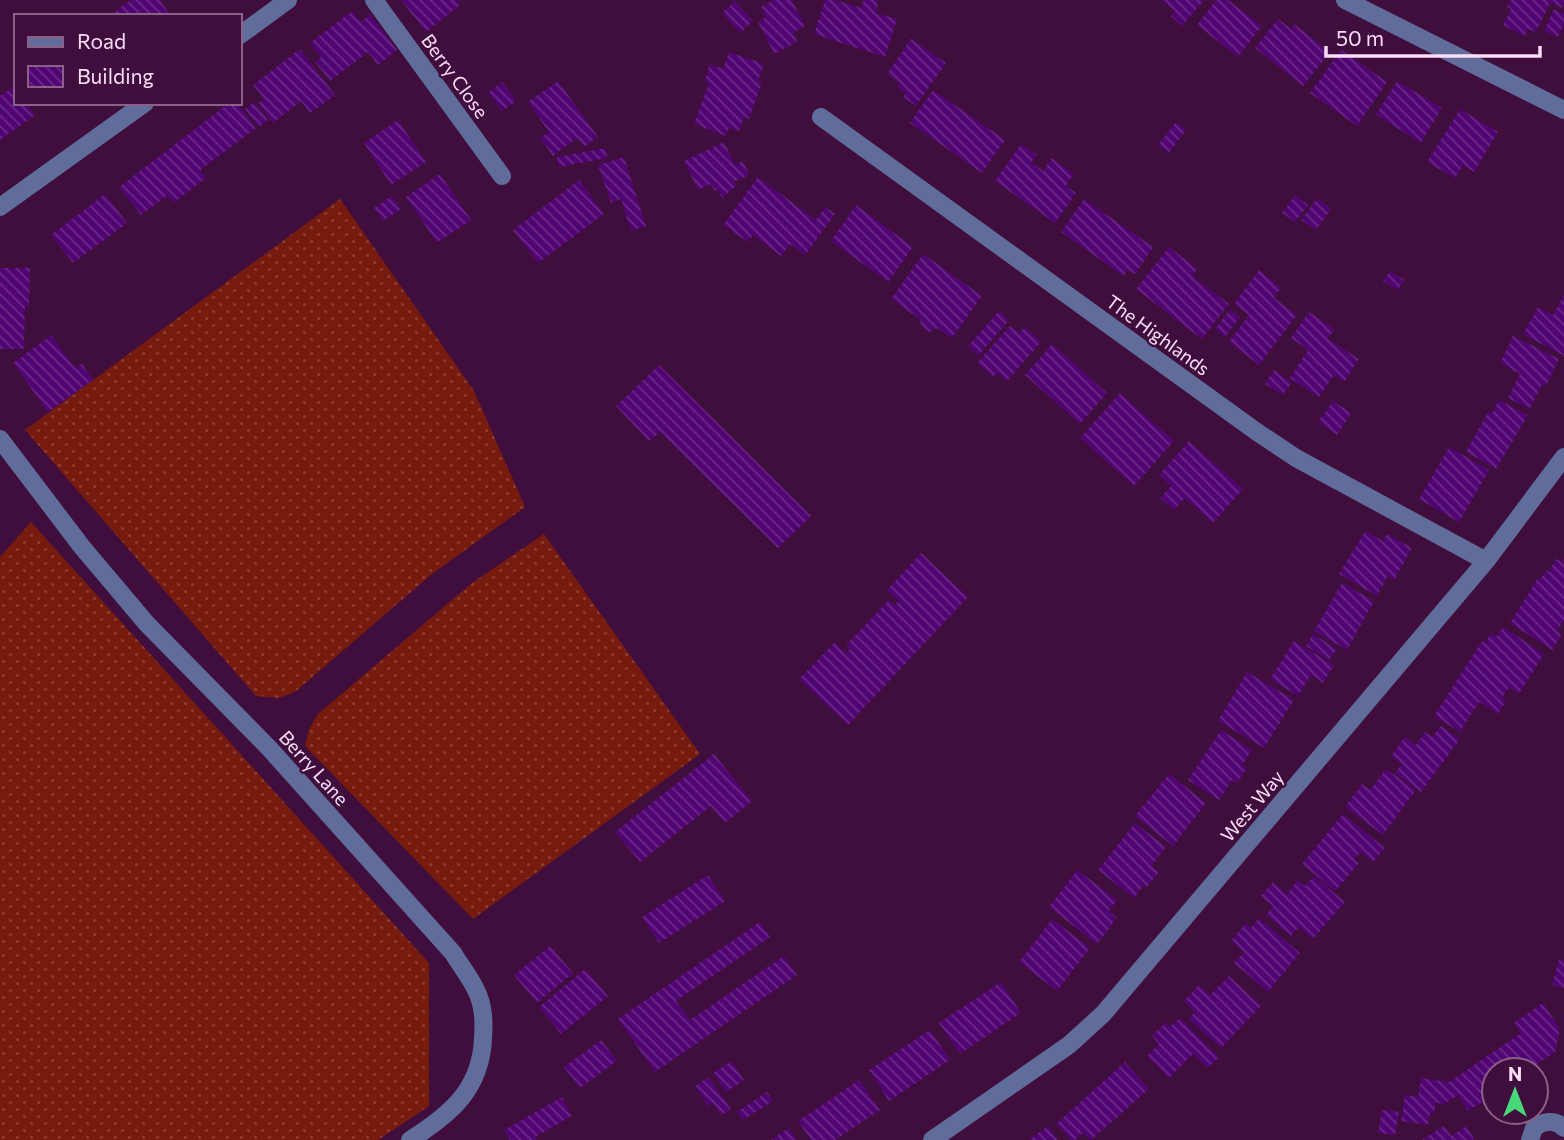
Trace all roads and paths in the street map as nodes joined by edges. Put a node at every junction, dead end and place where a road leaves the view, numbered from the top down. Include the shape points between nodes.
1 (288, 0) edge
2 (374, 0) edge
3 (1345, 0) edge
4 (242, 34) edge
5 (142, 105) edge
6 (1564, 110) edge
7 (821, 117) dead end
8 (502, 176) dead end
9 (0, 207) edge
10 (0, 439) edge
11 (1561, 468) edge
12 (1486, 561) junction
13 (1564, 1128) edge
14 (410, 1140) edge
15 (932, 1140) edge
16 (1530, 1140) edge

1 - 4 street
2 - 8 street, Berry Close
3 - 6 street
5 - 9 street
7 - 12 street, The Highlands via 1256,432
10 - 14 street, Berry Lane via 147,624 269,748 453,953 476,990 484,1013 484,1032 475,1078 449,1112
11 - 12 street, West Way
12 - 15 street, West Way via 1103,1014 1069,1045
13 - 16 street via 1545,1122 1534,1128

